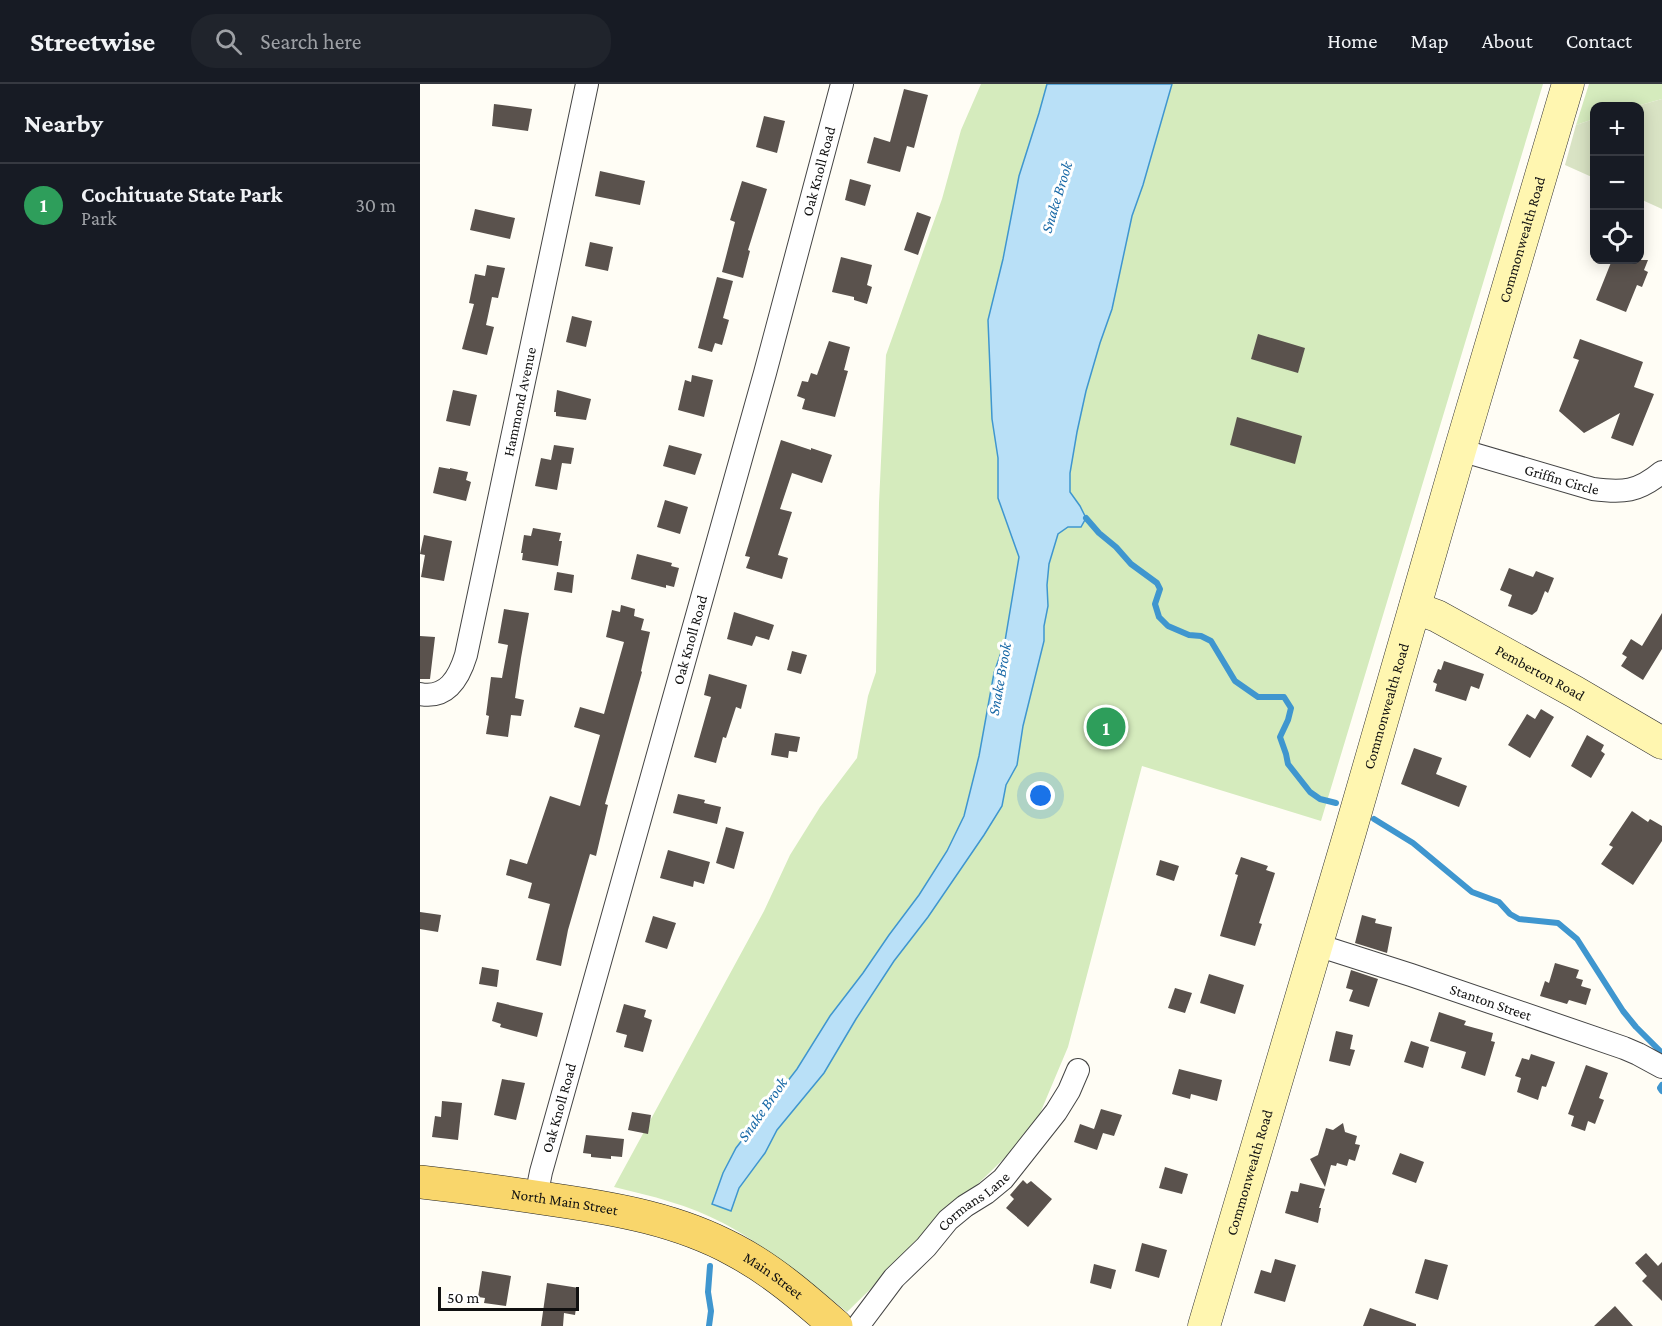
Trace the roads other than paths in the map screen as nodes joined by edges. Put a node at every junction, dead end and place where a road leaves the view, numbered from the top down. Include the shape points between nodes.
1 (587, 84) edge
2 (842, 84) edge
3 (1568, 84) edge
4 (1460, 450) junction
5 (1662, 472) edge
6 (1415, 608) junction
7 (420, 694) edge
8 (1662, 743) edge
9 (1317, 945) junction
10 (1662, 1067) edge
11 (1078, 1070) dead end
12 (420, 1182) edge
13 (536, 1197) junction
14 (705, 1236) joint
15 (836, 1326) edge
16 (858, 1326) edge
17 (1204, 1326) edge

1 - 7 street, Hammond Avenue via 466,655 460,674 450,686 435,694
2 - 13 street, Oak Knoll Road
3 - 4 main road, Commonwealth Road
4 - 5 street, Griffin Circle via 1612,492 1635,490
4 - 6 main road, Commonwealth Road
6 - 8 main road, Pemberton Road via 1437,616
6 - 9 main road, Commonwealth Road
9 - 10 street, Stanton Street via 1624,1048
9 - 17 main road, Commonwealth Road
11 - 16 street, Cormans Lane via 1052,1117 1003,1179 948,1220 894,1278
12 - 13 main road, North Main Street
13 - 14 main road, North Main Street via 639,1215
14 - 15 main road, Main Street via 772,1273

